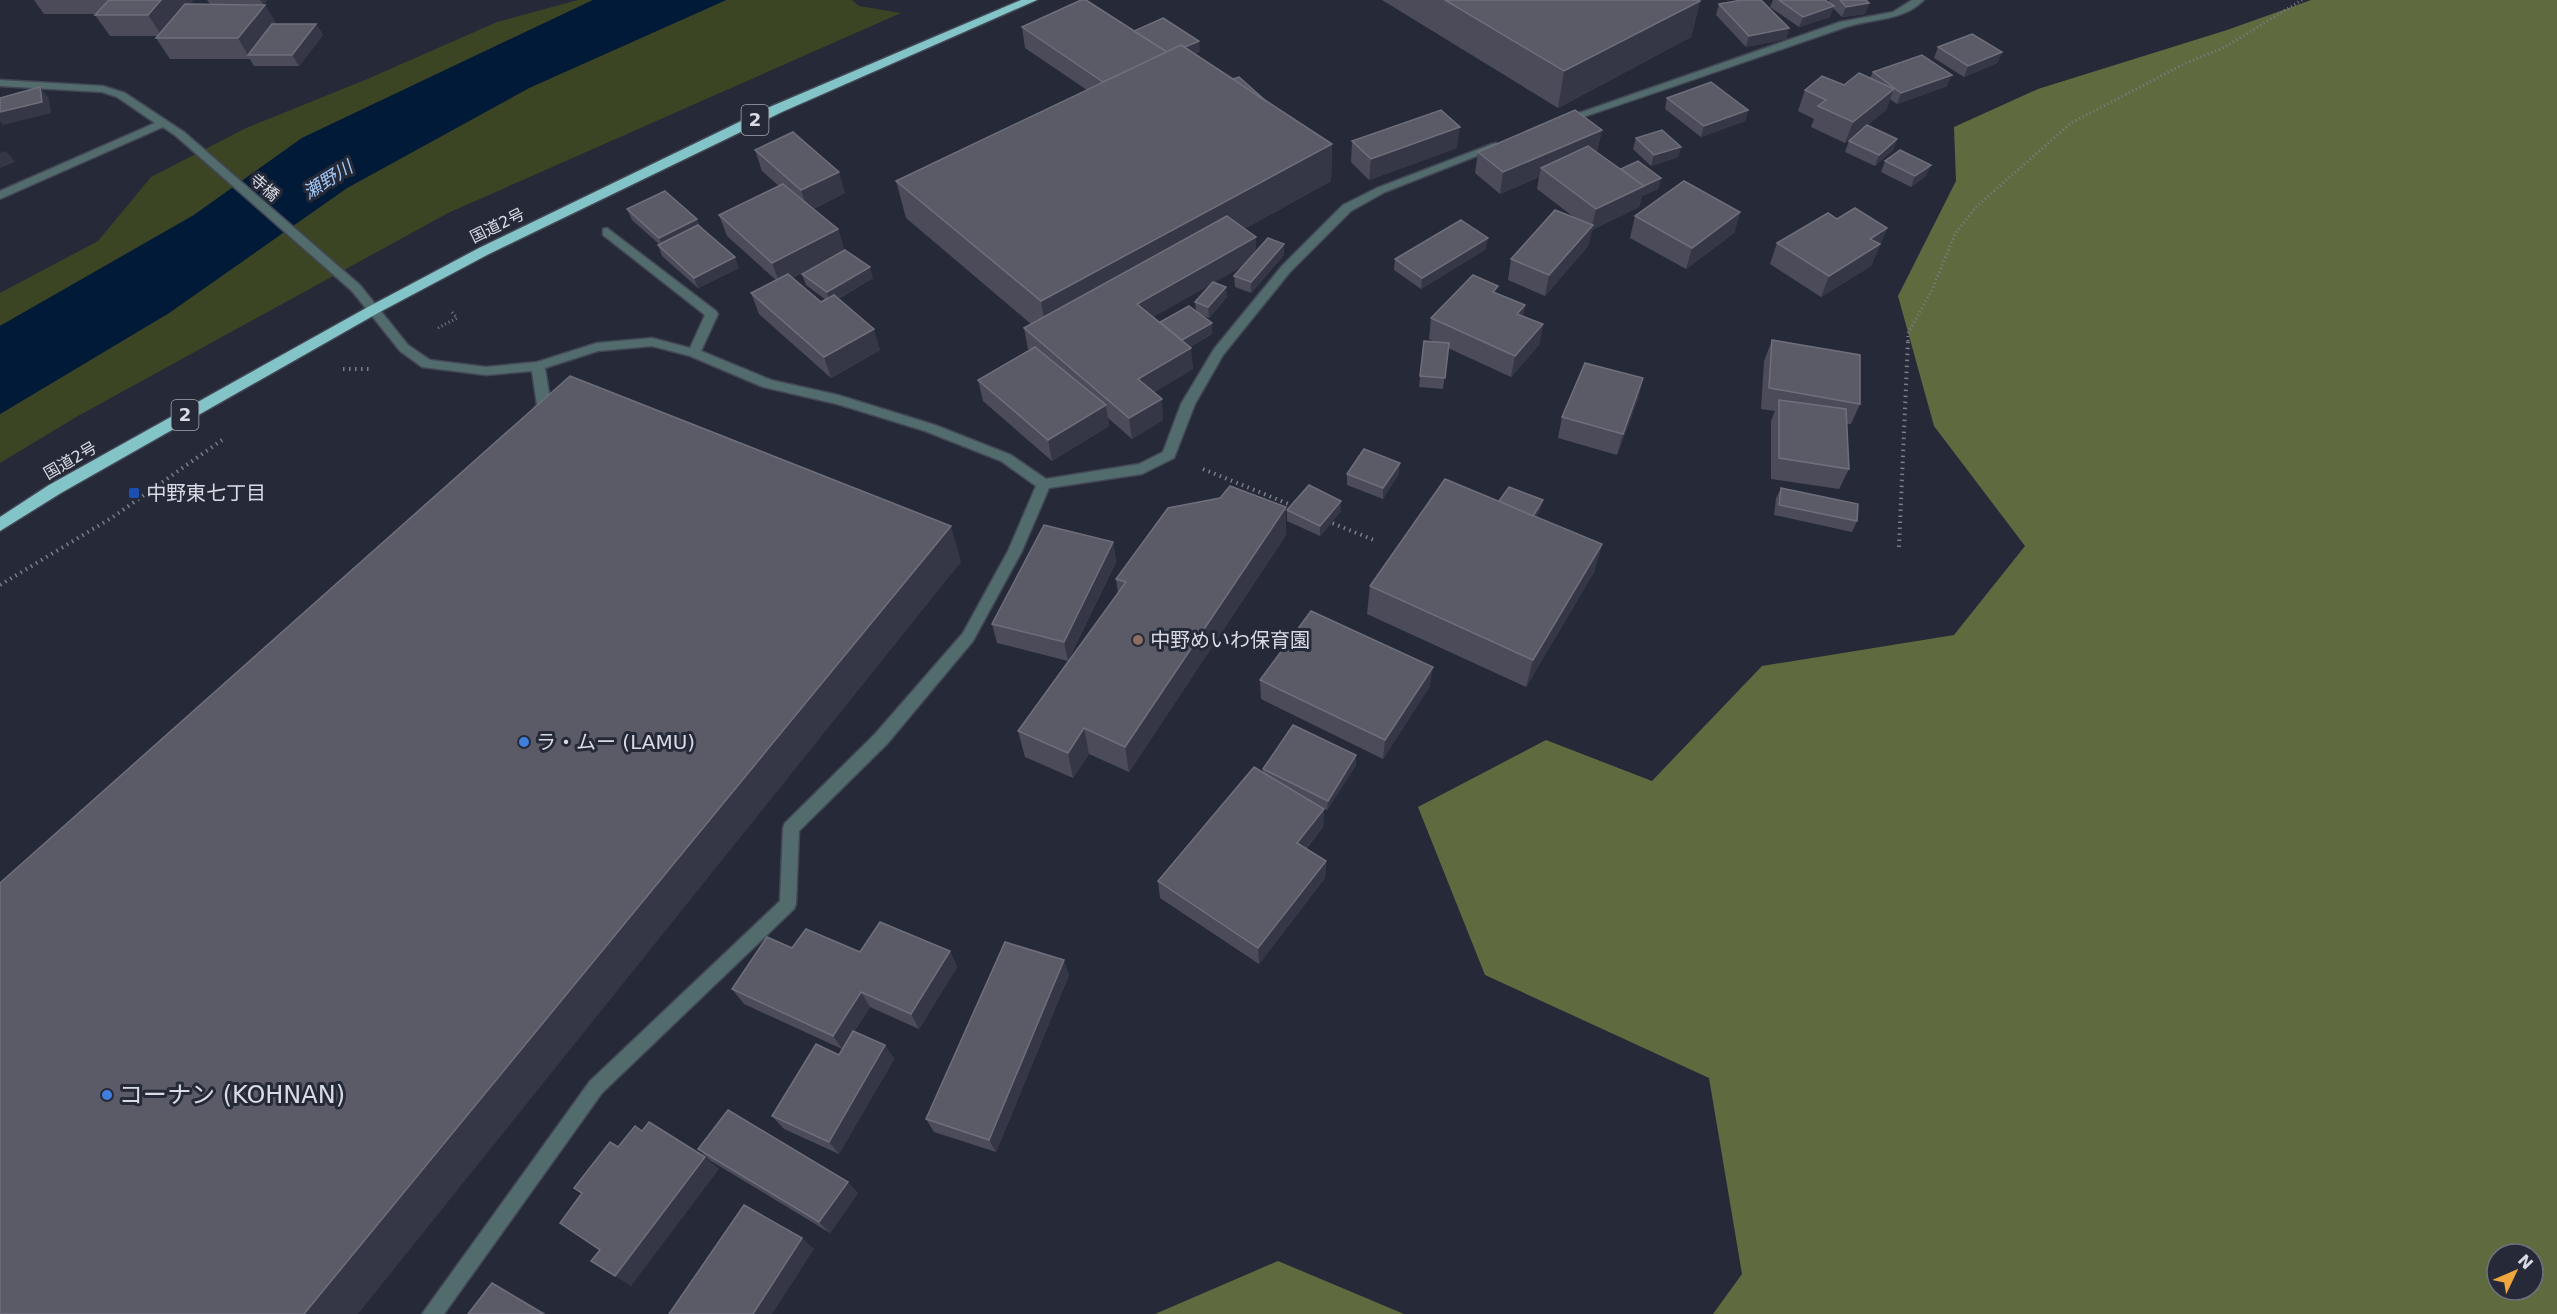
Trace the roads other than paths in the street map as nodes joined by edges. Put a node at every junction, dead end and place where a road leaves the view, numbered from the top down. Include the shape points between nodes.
1 (1031, 0) edge
2 (1919, 0) edge
3 (0, 83) edge
4 (161, 124) junction
5 (1550, 125) edge
6 (1507, 142) edge
7 (0, 195) edge
8 (607, 232) dead end
9 (373, 310) junction
10 (694, 352) junction
11 (538, 366) junction
12 (523, 431) edge
13 (1044, 484) junction
14 (0, 525) edge
15 (432, 1314) edge

1 - 9 highway, 国道2号 / 2 via 777,109 484,251
2 - 5 street via 1896,14 1844,24
3 - 4 street, 寺橋 via 103,89 121,95
4 - 7 street
4 - 9 street, 寺橋 via 180,134 356,288
6 - 13 street via 1381,190 1347,208 1286,269 1218,352 1188,404 1169,455 1142,469
8 - 10 street via 712,314
9 - 11 street, 寺橋 via 404,348 427,364 486,371
9 - 14 highway, 国道2号 / 2 via 55,489
10 - 11 street, 寺橋 via 652,342 597,347
10 - 13 street, 寺橋 via 768,384 930,428 1006,458
11 - 12 street via 544,405
13 - 15 street via 1015,551 968,637 881,739 791,828 788,904 596,1087

